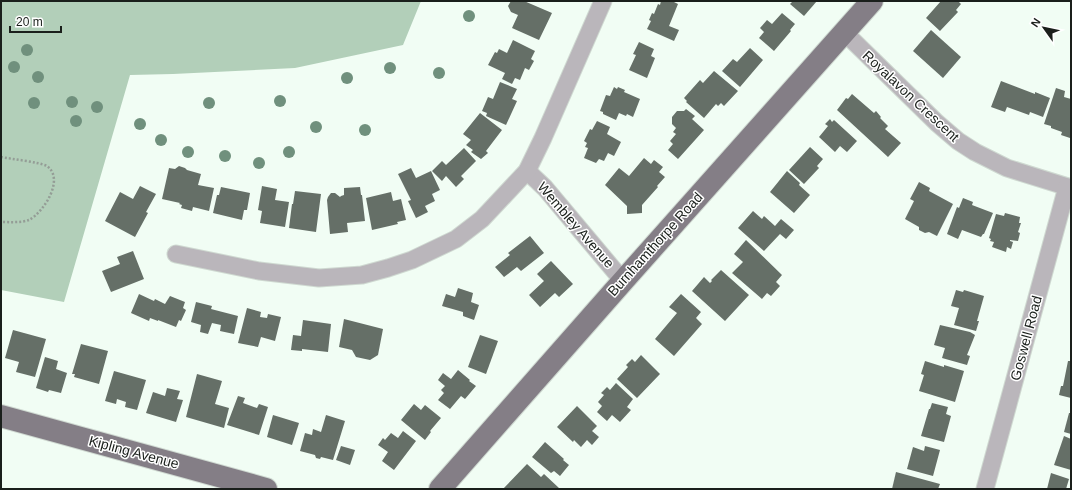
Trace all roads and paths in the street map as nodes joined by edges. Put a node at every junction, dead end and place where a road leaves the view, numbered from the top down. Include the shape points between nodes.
1 (602, 1) edge
2 (872, 1) edge
3 (844, 32) junction
4 (1, 157) edge
5 (527, 171) junction
6 (1069, 188) edge
7 (1, 222) edge
8 (176, 254) dead end
9 (623, 281) junction
10 (1, 416) edge
11 (266, 489) edge
12 (440, 489) edge
13 (985, 489) edge

1 - 5 street
2 - 3 main road, Burnhamthorpe Road
3 - 6 street, Royalavon Crescent via 958,141 1007,168
3 - 9 main road, Burnhamthorpe Road
4 - 7 path via 45,165 55,178 51,194 36,216 27,221
5 - 8 street via 482,219 456,239 412,260 362,275 319,278 259,271
5 - 9 street, Wembley Avenue via 545,188
6 - 13 street, Goswell Road
9 - 12 main road, Burnhamthorpe Road
10 - 11 main road, Kipling Avenue

